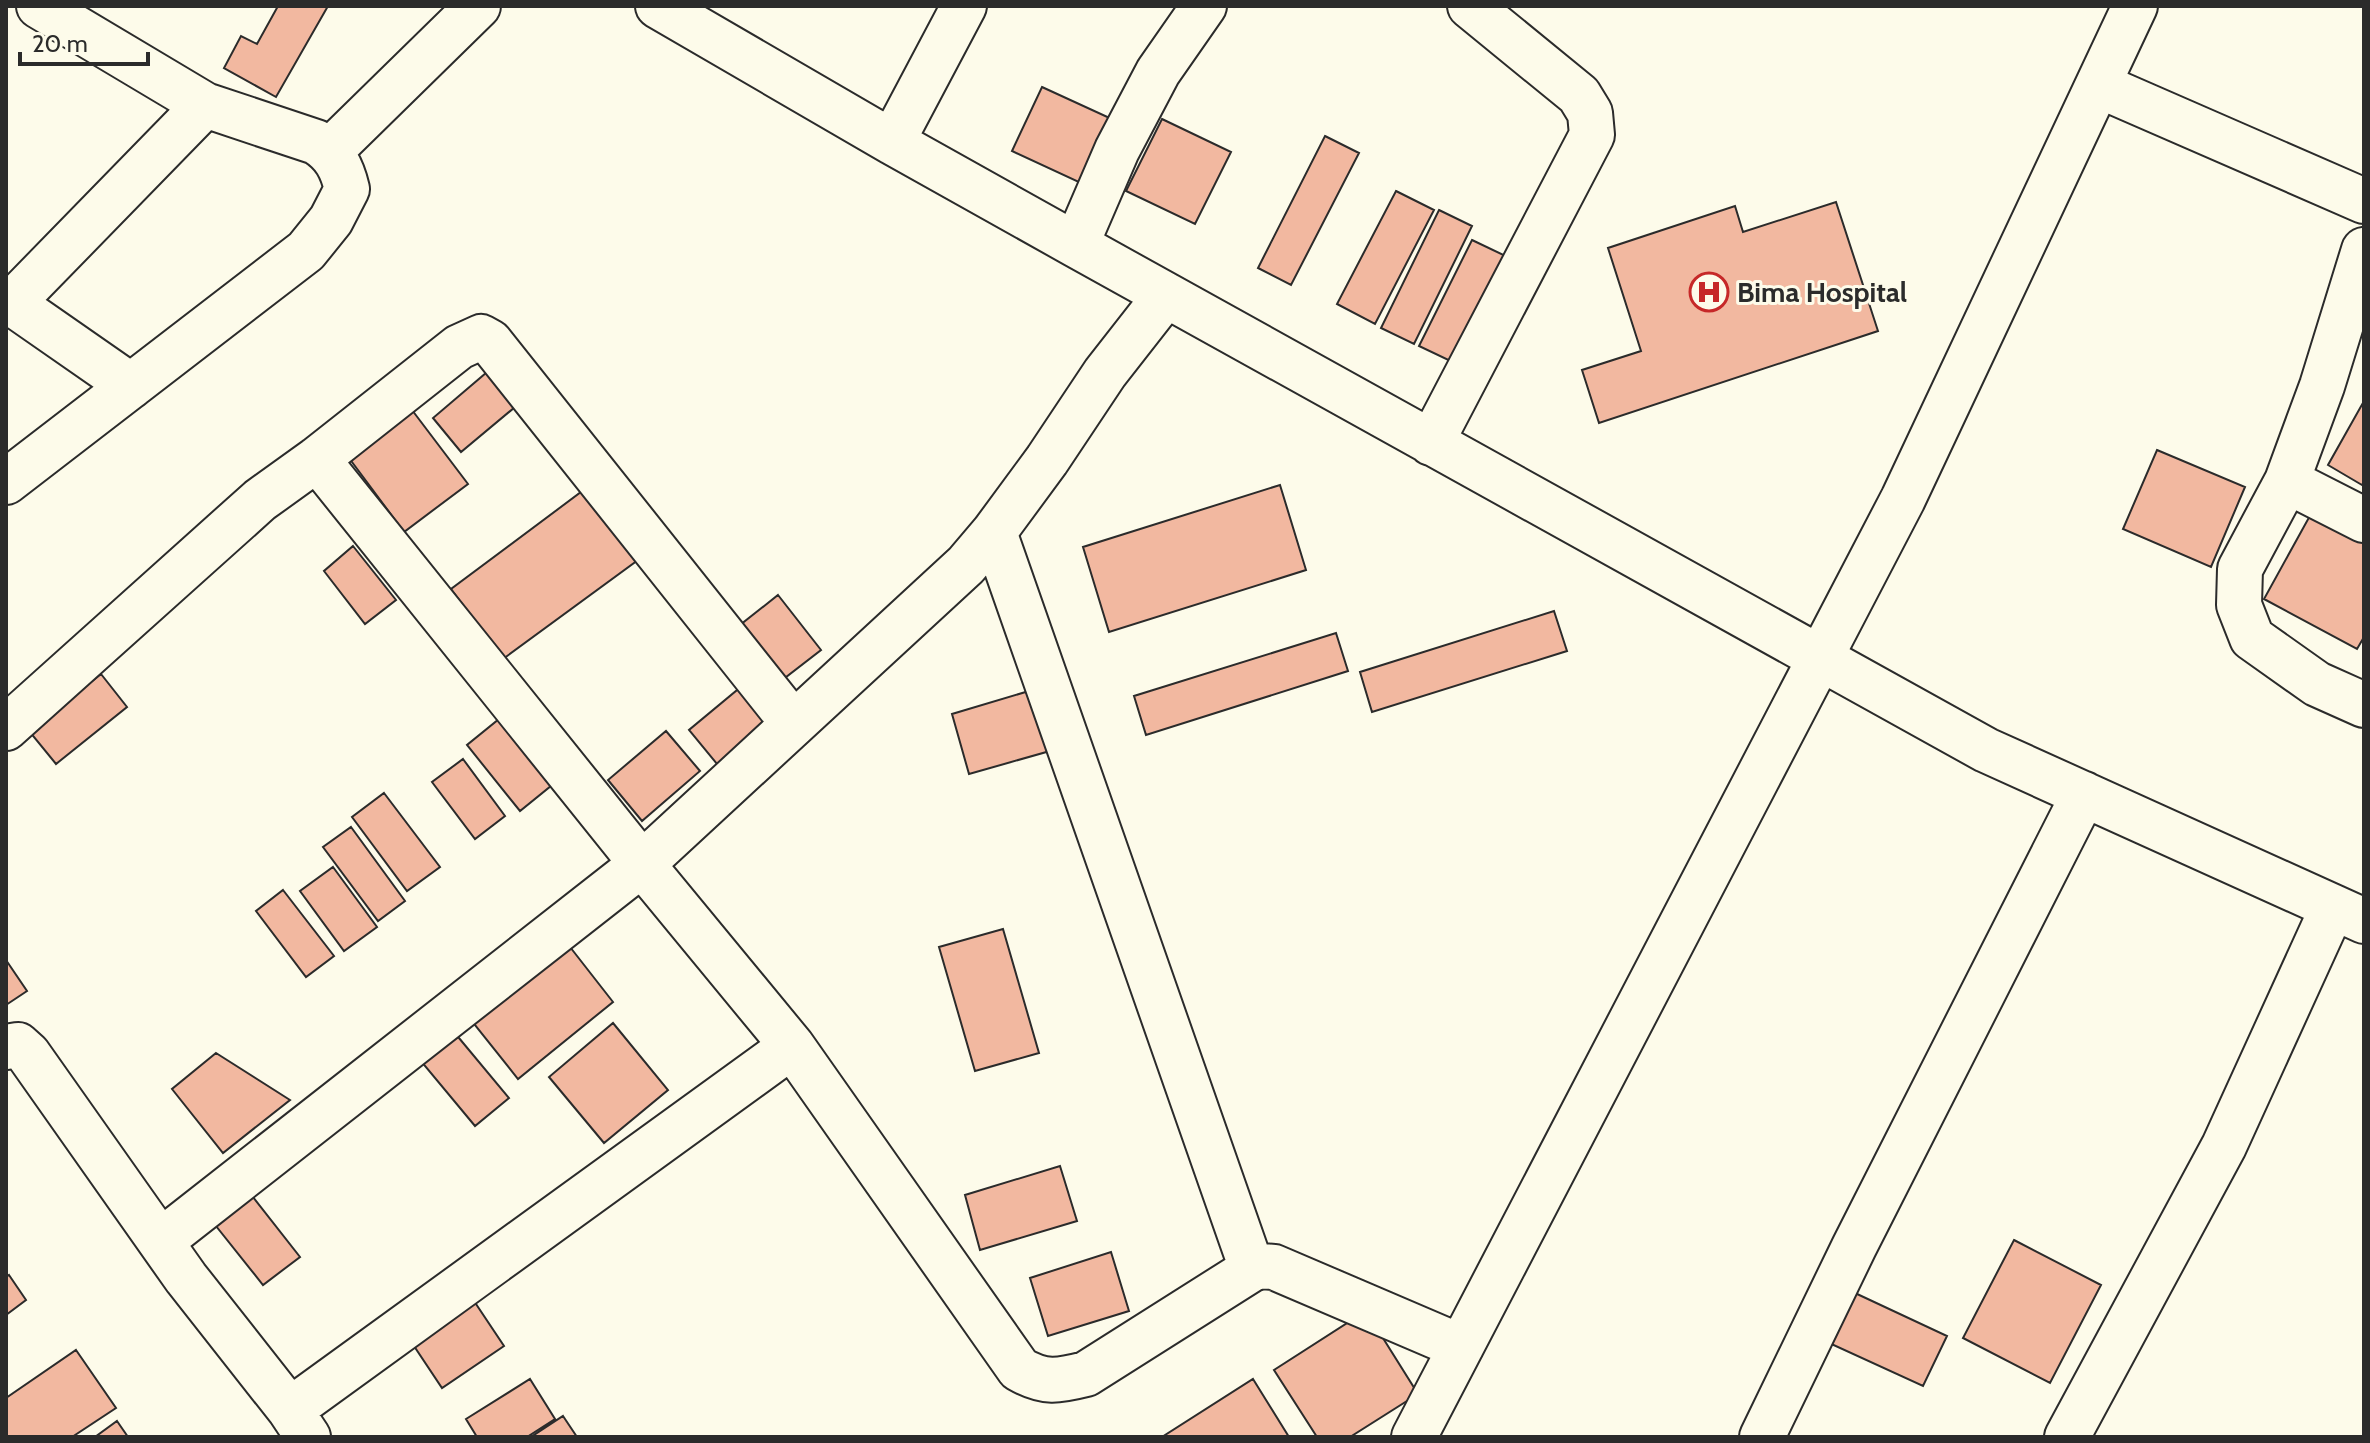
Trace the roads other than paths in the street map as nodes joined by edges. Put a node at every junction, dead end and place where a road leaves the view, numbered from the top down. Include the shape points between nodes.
1 (39, 6) edge
2 (478, 6) edge
3 (658, 6) edge
4 (964, 6) edge
5 (1204, 6) edge
6 (1470, 6) edge
7 (2135, 6) edge
8 (2098, 85) junction
9 (205, 105) junction
10 (892, 142) junction
11 (330, 151) junction
12 (2364, 201) edge
13 (1076, 245) junction
14 (2364, 250) edge
15 (1166, 295) junction
16 (9, 301) edge
17 (131, 386) junction
18 (1431, 443) junction
19 (317, 459) junction
20 (2287, 481) junction
21 (6, 482) edge
22 (2364, 520) edge
23 (994, 532) junction
24 (1820, 658) junction
25 (2364, 705) edge
26 (793, 723) junction
27 (6, 728) edge
28 (2084, 794) junction
29 (642, 864) junction
30 (2349, 914) edge
31 (792, 1046) junction
32 (6, 1047) edge
33 (161, 1241) junction
34 (1252, 1269) junction
35 (1461, 1347) junction
36 (299, 1424) edge
37 (1414, 1437) edge
38 (1762, 1437) edge
39 (2067, 1437) edge

1 - 9 street
2 - 11 street
3 - 10 street
4 - 10 street
5 - 13 street via 1151,85
6 - 18 street via 1579,95 1590,113 1592,135
7 - 8 street
8 - 12 street
8 - 24 street via 1903,499
9 - 11 street
9 - 16 street
10 - 13 street
11 - 17 street via 347,189 306,251
13 - 15 street
14 - 20 street
15 - 18 street
15 - 23 street
16 - 17 street
17 - 21 street
18 - 24 street
19 - 26 street via 459,347 481,337
19 - 27 street via 260,500
19 - 29 street
20 - 22 street
20 - 25 street via 2240,569 2239,605 2252,638 2317,684
23 - 26 street via 966,565
23 - 34 street
24 - 28 street via 1986,750
24 - 35 street
26 - 29 street
28 - 30 street
28 - 38 street
29 - 31 street
29 - 33 street
30 - 39 street
31 - 34 street via 1019,1369 1035,1378 1057,1381 1086,1374
31 - 36 street
32 - 33 street via 18,1045 28,1054
33 - 36 street
34 - 35 street via 1274,1267
35 - 37 street

